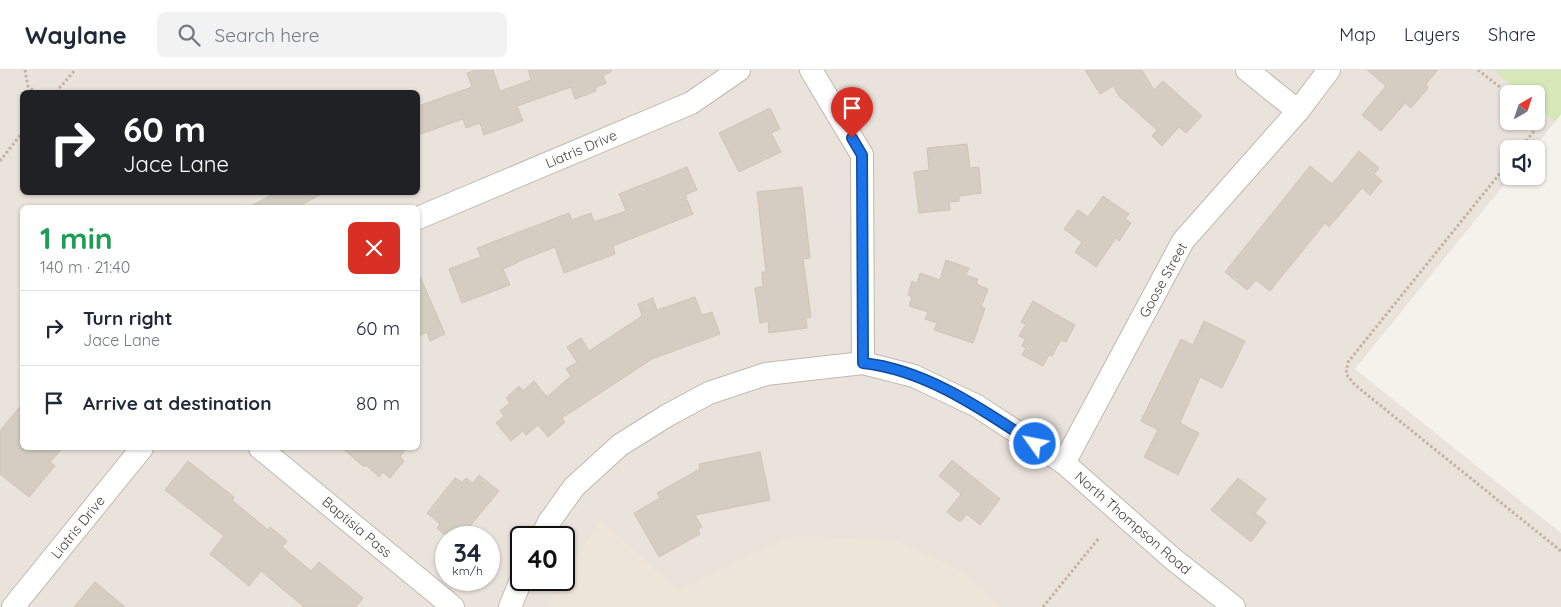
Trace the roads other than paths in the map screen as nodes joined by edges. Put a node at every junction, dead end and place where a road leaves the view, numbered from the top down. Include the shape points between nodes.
1 (739, 70) edge
2 (810, 70) edge
3 (1247, 70) edge
4 (1329, 70) edge
5 (1298, 111) junction
6 (420, 217) edge
7 (863, 363) junction
8 (140, 450) edge
9 (262, 450) edge
10 (1064, 463) junction
11 (547, 526) edge
12 (517, 591) edge
13 (13, 607) edge
14 (453, 607) edge
15 (510, 607) edge
16 (1234, 607) edge

1 - 6 street, Liatris Drive via 691,103
2 - 7 street via 862,155
3 - 5 street
4 - 5 street, Goose Street
5 - 10 street, Goose Street via 1183,241
7 - 10 street, North Thompson Road via 914,376 977,406
7 - 11 street, North Thompson Road via 766,374 709,393 620,445 574,487
8 - 13 street, Liatris Drive
9 - 14 street, Baptisia Pass
10 - 16 street, North Thompson Road via 1173,559
12 - 15 street

